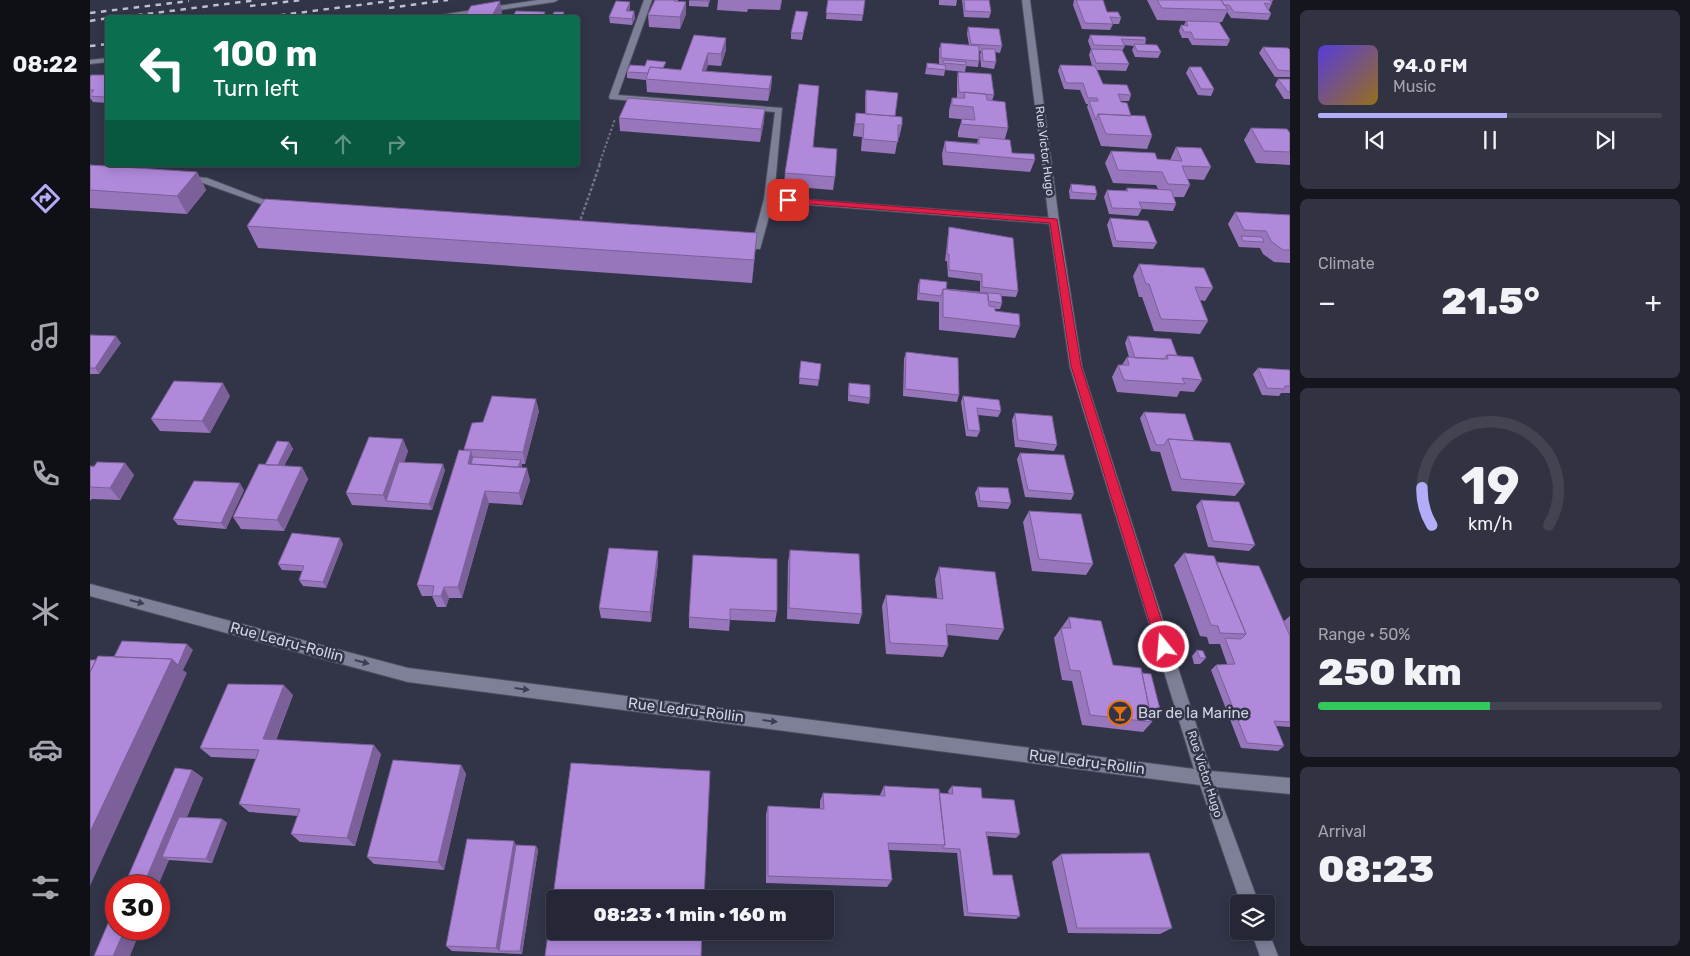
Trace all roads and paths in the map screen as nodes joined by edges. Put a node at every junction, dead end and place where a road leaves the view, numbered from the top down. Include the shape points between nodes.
1 (554, 0) edge
2 (648, 0) edge
3 (1026, 0) edge
4 (446, 15) edge
5 (105, 60) edge
6 (90, 62) edge
7 (623, 97) junction
8 (175, 179) edge
9 (769, 199) junction
10 (290, 210) edge
11 (1054, 221) junction
12 (579, 225) edge
13 (728, 245) edge
14 (90, 590) edge
15 (1205, 778) junction
16 (1290, 786) edge
17 (1247, 895) edge
18 (1263, 940) edge
19 (1268, 956) edge

1 - 4 street
2 - 7 street via 613,97
3 - 11 street, Rue Victor Hugo
5 - 6 street
7 - 9 street via 779,110
7 - 12 path
8 - 10 street via 204,180
9 - 11 street
9 - 13 street via 756,247
11 - 15 street, Rue Victor Hugo via 1076,366
14 -> 15 street, Rue Ledru-Rollin via 408,675
15 - 16 street, Rue Ledru-Rollin
15 - 17 street, Rue Victor Hugo
18 - 19 street

